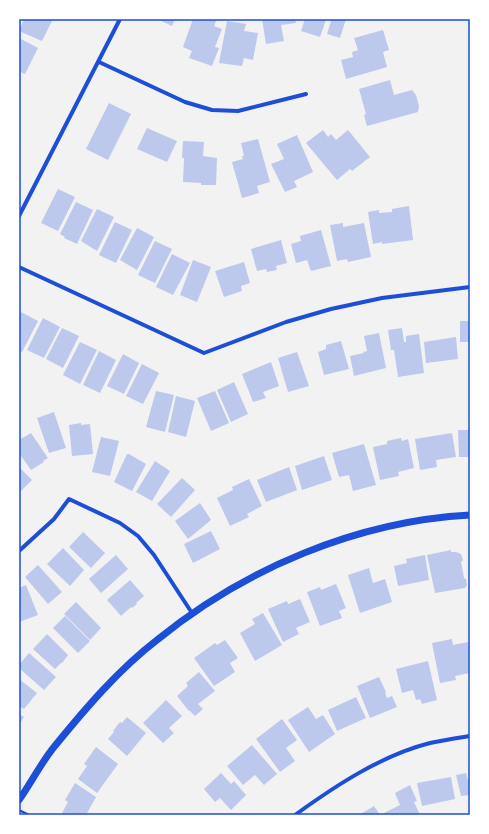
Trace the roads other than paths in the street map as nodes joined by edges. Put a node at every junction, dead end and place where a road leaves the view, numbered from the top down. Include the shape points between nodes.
1 (120, 19) edge
2 (99, 62) junction
3 (306, 94) dead end
4 (19, 216) edge
5 (19, 267) edge
6 (470, 287) edge
7 (470, 515) edge
8 (19, 551) edge
9 (192, 613) junction
10 (470, 736) edge
11 (19, 800) edge
12 (295, 815) edge

1 - 2 street
2 - 3 street via 185,102 212,110 238,112
2 - 4 street
5 - 6 street via 204,353 286,322 331,309 382,298
7 - 9 street via 417,520 372,530 324,546 275,566 230,589
8 - 9 street via 54,519 69,499 120,523 138,536 154,555
9 - 11 street via 156,640 84,711 53,748
10 - 12 street via 430,743 394,756 346,781

